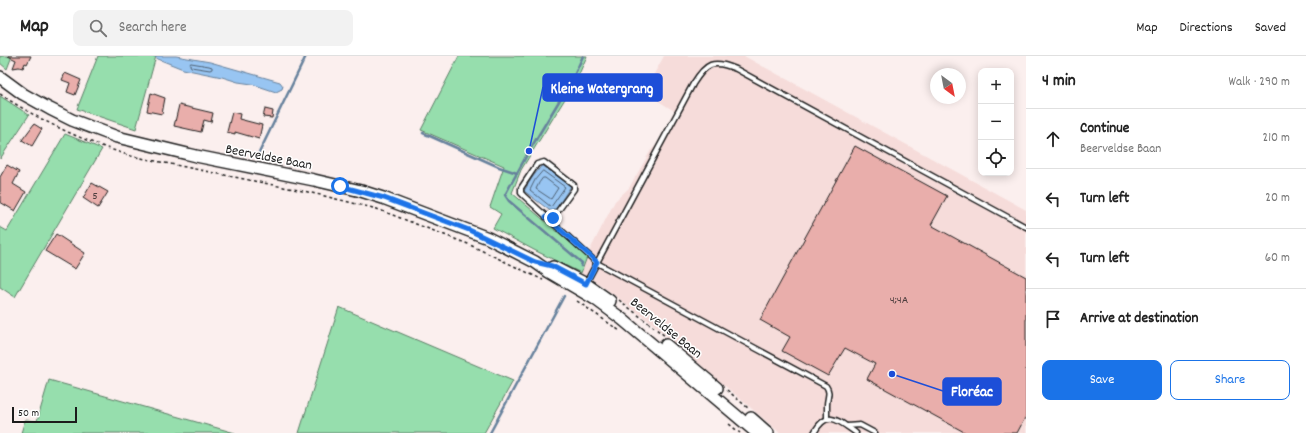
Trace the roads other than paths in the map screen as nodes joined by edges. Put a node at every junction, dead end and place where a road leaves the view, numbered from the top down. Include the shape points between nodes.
1 (0, 77) edge
2 (546, 217) junction
3 (1026, 228) edge
4 (597, 262) junction
5 (585, 288) junction
6 (827, 418) junction
7 (846, 426) junction
8 (757, 433) edge
9 (768, 433) edge
10 (814, 433) edge
11 (856, 433) edge
12 (875, 433) edge

1 - 5 main road, Beerveldse Baan via 50,109 118,137 189,155 361,191 469,230
2 - 2 lane via 521,193 521,188 540,162 550,166 574,185 574,189 553,218
2 - 4 lane
3 - 4 lane via 736,69 717,63 700,72
4 - 5 lane
4 - 6 lane via 826,386 829,390
5 - 8 main road, Beerveldse Baan
5 - 9 main road, Beerveldse Baan via 646,328
6 - 7 lane
6 - 10 lane via 820,423
7 - 11 lane
7 - 12 lane via 860,425

